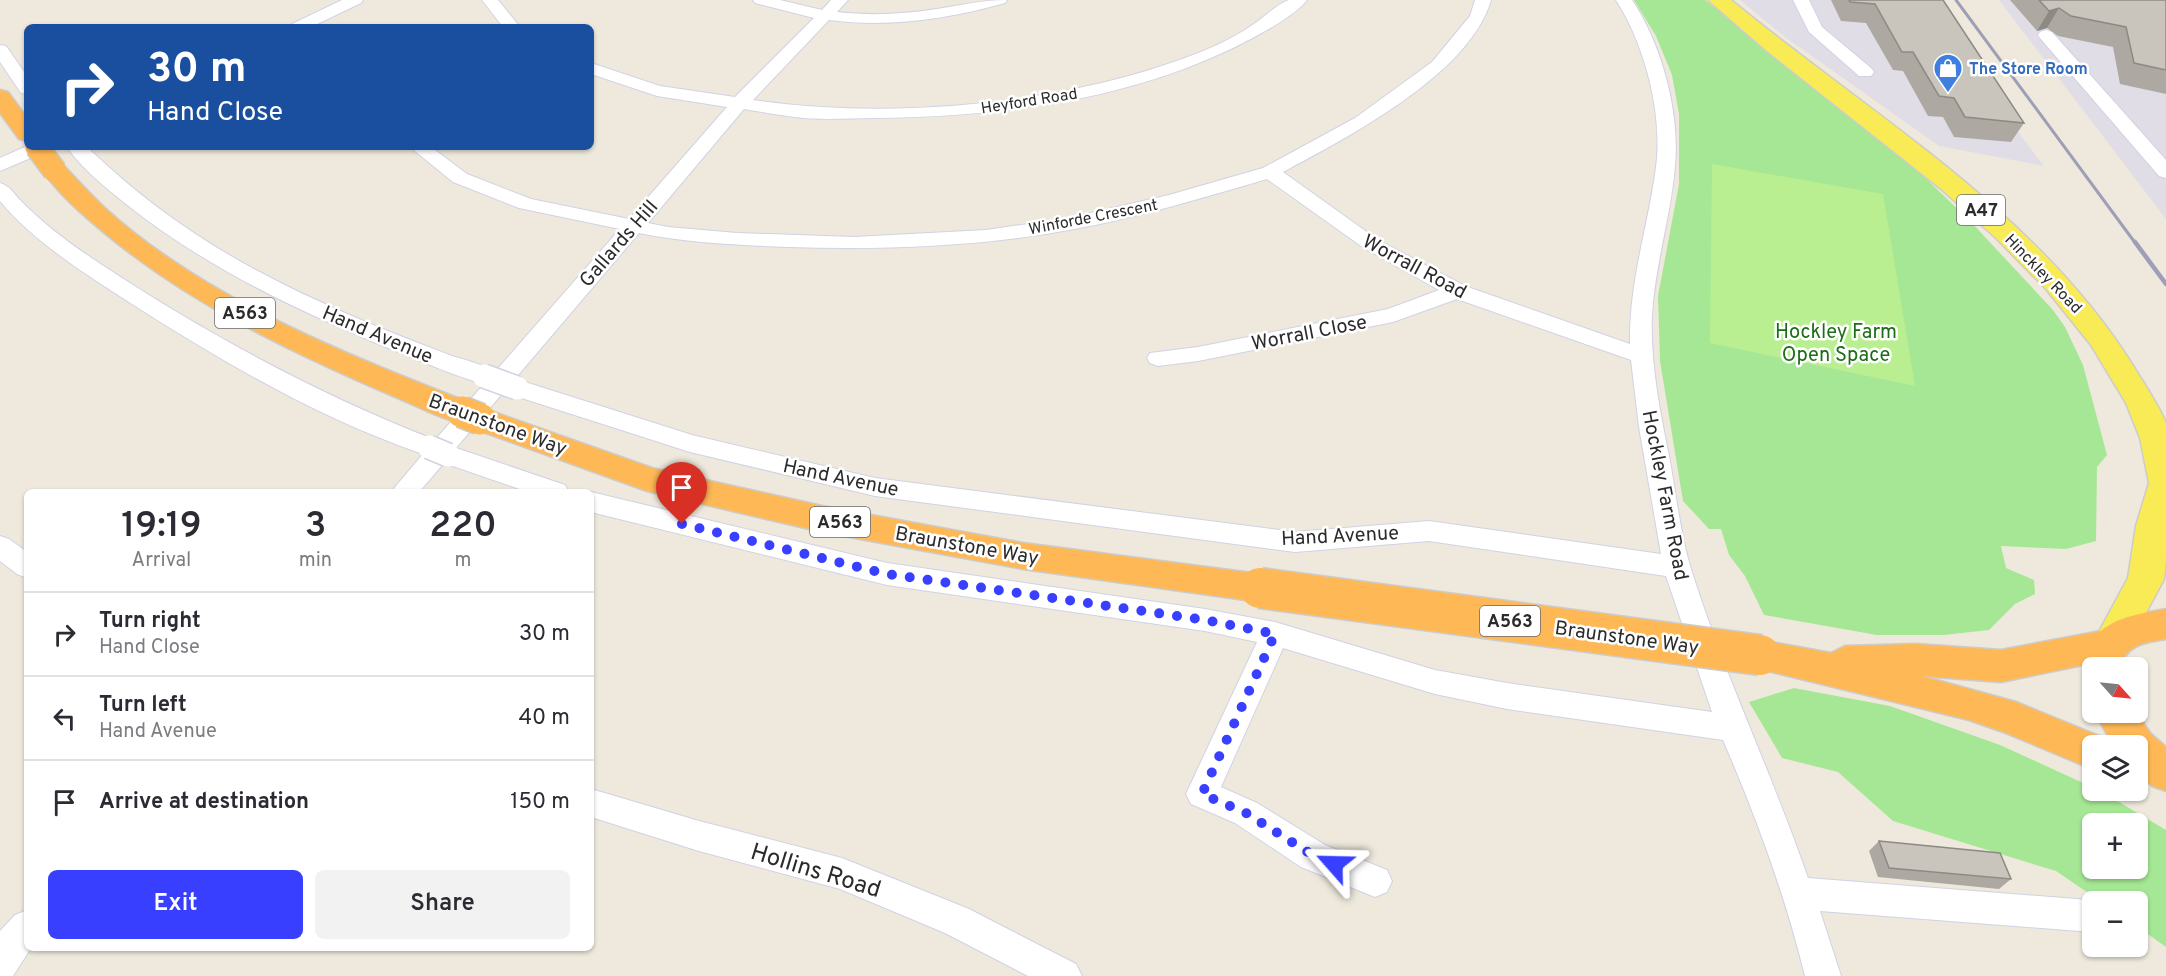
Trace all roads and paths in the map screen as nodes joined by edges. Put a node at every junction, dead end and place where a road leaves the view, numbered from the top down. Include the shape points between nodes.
1 (355, 0) edge
2 (490, 0) edge
3 (761, 0) edge
4 (840, 0) edge
5 (999, 0) edge
6 (1299, 0) edge
7 (1483, 0) edge
8 (1624, 0) edge
9 (1718, 0) edge
10 (1801, 0) edge
11 (826, 16) junction
12 (304, 24) edge
13 (510, 24) edge
14 (2046, 34) edge
15 (0, 50) edge
16 (594, 69) edge
17 (1865, 72) dead end
18 (24, 85) edge
19 (0, 97) edge
20 (739, 104) junction
21 (24, 128) edge
22 (24, 146) edge
23 (40, 150) edge
24 (79, 150) edge
25 (424, 150) edge
26 (0, 165) edge
27 (2166, 171) edge
28 (1270, 172) junction
29 (0, 189) edge
30 (633, 226) junction
31 (1457, 291) junction
32 (1642, 356) junction
33 (1158, 358) dead end
34 (2165, 484) edge
35 (407, 489) edge
36 (547, 489) edge
37 (594, 503) edge
38 (0, 546) edge
39 (24, 565) edge
40 (1677, 567) junction
41 (2166, 624) edge
42 (1275, 634) junction
43 (2108, 651) edge
44 (1810, 664) junction
45 (1733, 728) junction
46 (2082, 747) edge
47 (2148, 756) edge
48 (2166, 773) edge
49 (2148, 774) edge
50 (2166, 782) edge
51 (594, 804) edge
52 (1375, 881) dead end
53 (1797, 893) junction
54 (2082, 916) edge
55 (1064, 976) edge
56 (1823, 976) edge

1 - 12 street
2 - 13 street
3 - 11 street
4 - 11 street, Gallards Hill
5 - 11 street via 904,17
6 - 20 street, Heyford Road via 1255,31 1193,61 1123,83 1036,101 940,112 804,113
7 - 28 street, Winforde Crescent via 1478,17 1438,66 1361,122
8 - 32 street, Hockley Farm Road via 1648,47 1664,100 1666,136 1666,165 1645,274
9 - 34 main road, Hinckley Road / A47 via 1950,183 2076,303 2117,360 2143,406 2158,447
10 - 17 street via 1815,29
11 - 20 street, Gallards Hill
14 - 27 street
15 - 18 street
16 - 20 street, Heyford Road via 657,91
19 - 21 highway, Braunstone Way / A563
20 - 30 street, Gallards Hill
22 - 26 street
23 - 44 highway, Braunstone Way / A563, bridge via 98,214 223,302 361,372 471,416 647,478 822,519 1023,556
24 - 40 street, Hand Avenue, bridge via 169,228 271,286 375,336 518,388 690,443 876,487 1295,542 1429,531
25 - 30 street, Winforde Crescent via 460,178 526,204
28 - 30 street, Winforde Crescent via 1174,200 1069,224 986,236 854,243 737,239
28 - 31 street, Worrall Road via 1371,244
29 - 36 street via 68,252 177,323 292,387 439,451
30 - 35 street, Gallards Hill
31 - 32 street, Worrall Road
31 - 33 street, Worrall Close via 1393,315 1241,346
32 - 40 street, Hockley Farm Road via 1650,427
34 - 43 main road, Hinckley Road / A47 via 2153,526 2146,579
37 - 42 street via 887,574 1205,620
38 - 39 street
40 - 45 street, Hockley Farm Road
41 - 43 highway, A563 via 2135,628
42 - 45 street via 1456,686
42 - 52 street via 1202,794 1246,813 1314,856
43 - 44 highway, Braunstone Way / A563 via 2001,666 1916,660
44 - 46 highway, Braunstone Way / A563 via 1969,704
45 - 53 street, Hockley Farm Road via 1765,800
47 - 48 highway
49 - 50 highway
51 - 55 street, Hollins Road via 842,874 957,921
53 - 54 street
53 - 56 street, Hockley Farm Road

